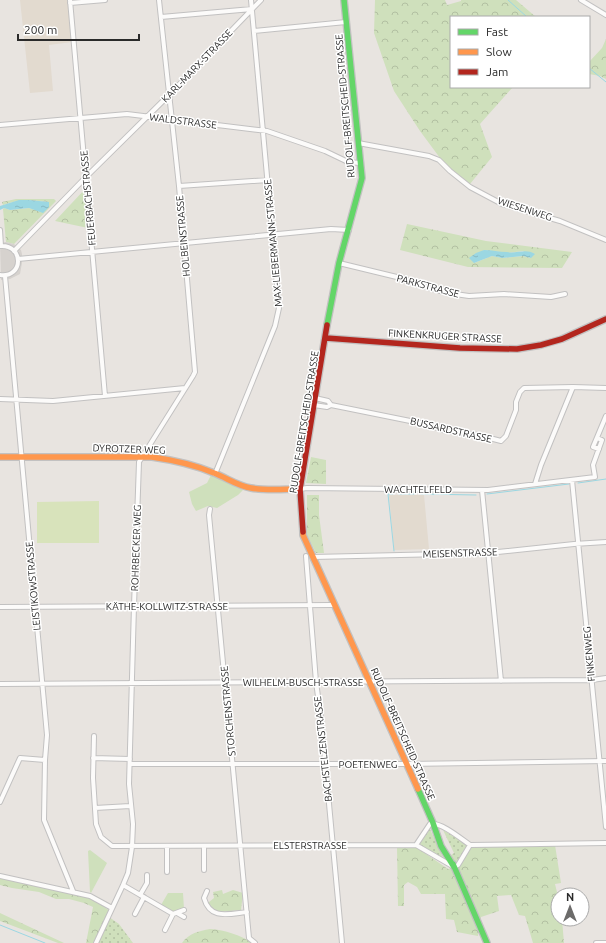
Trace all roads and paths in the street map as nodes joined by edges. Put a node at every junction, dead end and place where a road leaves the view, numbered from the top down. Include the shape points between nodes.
1 (105, 0) edge
2 (160, 0) edge
3 (251, 0) edge
4 (261, 0) edge
5 (344, 0) edge
6 (581, 0) edge
7 (70, 2) edge
8 (252, 9) junction
9 (606, 15) edge
10 (161, 17) junction
11 (346, 22) junction
12 (254, 31) junction
13 (169, 95) junction
14 (81, 117) junction
15 (146, 117) junction
16 (172, 120) junction
17 (0, 125) edge
18 (263, 131) junction
19 (358, 143) junction
20 (360, 163) junction
21 (86, 177) junction
22 (268, 180) junction
23 (179, 186) junction
24 (0, 230) edge
25 (349, 230) junction
26 (273, 235) junction
27 (606, 240) edge
28 (184, 243) junction
29 (1, 246) edge
30 (14, 251) junction
31 (93, 253) junction
32 (18, 259) junction
33 (339, 263) junction
34 (0, 275) edge
35 (5, 276) junction
36 (565, 294) dead end
37 (606, 319) edge
38 (326, 338) junction
39 (573, 387) junction
40 (185, 388) junction
41 (606, 388) edge
42 (105, 396) junction
43 (315, 398) junction
44 (0, 399) edge
45 (16, 400) junction
46 (314, 405) junction
47 (331, 405) junction
48 (606, 416) edge
49 (0, 457) edge
50 (22, 457) junction
51 (141, 457) junction
52 (216, 474) junction
53 (572, 480) junction
54 (535, 484) junction
55 (300, 489) junction
56 (482, 490) junction
57 (210, 509) dead end
58 (606, 542) edge
59 (579, 544) junction
60 (488, 553) junction
61 (306, 556) dead end
62 (314, 557) junction
63 (310, 605) junction
64 (334, 605) junction
65 (35, 606) junction
66 (134, 606) junction
67 (217, 606) junction
68 (0, 607) edge
69 (606, 678) edge
70 (592, 680) junction
71 (501, 681) junction
72 (316, 682) junction
73 (370, 682) junction
74 (131, 683) junction
75 (225, 683) junction
76 (0, 684) edge
77 (42, 684) junction
78 (94, 736) dead end
79 (93, 758) junction
80 (45, 760) junction
81 (600, 761) junction
82 (606, 761) edge
83 (130, 762) junction
84 (232, 764) junction
85 (325, 764) junction
86 (406, 764) junction
87 (0, 802) edge
88 (130, 806) junction
89 (95, 808) junction
90 (433, 823) junction
91 (606, 827) edge
92 (606, 843) edge
93 (240, 845) junction
94 (333, 845) junction
95 (416, 845) junction
96 (470, 845) junction
97 (167, 846) junction
98 (204, 846) junction
99 (132, 847) junction
100 (454, 866) junction
101 (204, 870) dead end
102 (166, 872) dead end
103 (147, 875) dead end
104 (0, 876) edge
105 (123, 885) junction
106 (73, 891) junction
107 (207, 891) dead end
108 (142, 896) junction
109 (111, 909) junction
110 (184, 910) dead end
111 (246, 912) junction
112 (135, 914) dead end
113 (175, 914) junction
114 (184, 917) dead end
115 (165, 930) dead end
116 (253, 942) edge
117 (96, 943) edge
118 (342, 943) edge
119 (487, 943) edge
120 (596, 943) edge
121 (606, 943) edge

1 - 7 street
2 - 10 street, HOLBEINSTRASSE
3 - 8 street, MAX-LIEBERMANN-STRASSE
4 - 8 street, KARL-MARX-STRASSE
5 - 11 street, RUDOLF-BREITSCHEID-STRASSE
6 - 9 street
7 - 14 street, FEUERBACHSTRASSE
8 - 10 street
8 - 12 street, MAX-LIEBERMANN-STRASSE
8 - 13 street, KARL-MARX-STRASSE
10 - 13 street, HOLBEINSTRASSE
11 - 12 street
11 - 19 street, RUDOLF-BREITSCHEID-STRASSE
12 - 18 street, MAX-LIEBERMANN-STRASSE
13 - 15 street, KARL-MARX-STRASSE
13 - 16 street, HOLBEINSTRASSE
14 - 15 street, WALDSTRASSE via 127,114
14 - 17 street, WALDSTRASSE
14 - 21 street, FEUERBACHSTRASSE
15 - 16 street, WALDSTRASSE
15 - 21 street, KARL-MARX-STRASSE
16 - 18 street, WALDSTRASSE
16 - 23 street, HOLBEINSTRASSE
18 - 20 street, WALDSTRASSE via 325,151 348,162
18 - 22 street, MAX-LIEBERMANN-STRASSE
19 - 20 street, RUDOLF-BREITSCHEID-STRASSE
19 - 27 street, WIESENWEG via 429,156 439,160 470,187 502,204 560,221
20 - 25 street, RUDOLF-BREITSCHEID-STRASSE via 361,183
21 - 30 street, KARL-MARX-STRASSE
21 - 31 street, FEUERBACHSTRASSE
22 - 23 street
22 - 26 street, MAX-LIEBERMANN-STRASSE
23 - 28 street, HOLBEINSTRASSE
24 - 29 street
25 - 26 street via 331,229
25 - 33 street, RUDOLF-BREITSCHEID-STRASSE
26 - 28 street
26 - 52 street, MAX-LIEBERMANN-STRASSE via 279,291 278,317
28 - 31 street
28 - 40 street, HOLBEINSTRASSE via 194,372
29 - 30 street
30 - 32 street
31 - 32 street
31 - 42 street, FEUERBACHSTRASSE
32 - 35 street via 15,270
33 - 36 street, PARKSTRASSE via 405,279 448,293 469,296 504,294 551,297
33 - 38 street, RUDOLF-BREITSCHEID-STRASSE
34 - 35 street
35 - 45 street, LEISTIKOWSTRASSE
37 - 38 street, FINKENKRUGER STRASSE via 551,342 517,349 460,348
38 - 43 street, RUDOLF-BREITSCHEID-STRASSE
39 - 41 street, BUSSARDSTRASSE
39 - 47 street, BUSSARDSTRASSE via 524,388 516,402 516,410 506,436 501,441
39 - 54 street
40 - 42 street
40 - 51 street, HOLBEINSTRASSE
42 - 45 street via 53,401
43 - 46 street, RUDOLF-BREITSCHEID-STRASSE
43 - 47 street, BUSSARDSTRASSE via 328,401
44 - 45 street
45 - 50 street, LEISTIKOWSTRASSE
46 - 47 street, BUSSARDSTRASSE
46 - 55 street, RUDOLF-BREITSCHEID-STRASSE
48 - 53 street, WACHTELFELD via 597,438 602,440 593,465 595,477
49 - 50 street, DYROTZER WEG
50 - 51 street, DYROTZER WEG
50 - 65 street, LEISTIKOWSTRASSE
51 - 52 street, DYROTZER WEG via 182,462
51 - 66 street, ROHRBECKER WEG
52 - 55 street, DYROTZER WEG via 247,488
53 - 54 street, WACHTELFELD
53 - 59 street, FINKENWEG
54 - 56 street, WACHTELFELD
55 - 56 street, WACHTELFELD
55 - 62 street, RUDOLF-BREITSCHEID-STRASSE via 303,535
56 - 60 street
57 - 67 street, STORCHENSTRASSE
58 - 59 street, MEISENSTRASSE
59 - 60 street, MEISENSTRASSE
59 - 70 street, FINKENWEG
60 - 62 street, MEISENSTRASSE
60 - 71 street
61 - 63 street, BACHSTELZENSTRASSE
62 - 64 street, RUDOLF-BREITSCHEID-STRASSE
63 - 64 street, KÄTHE-KOLLWITZ-STRASSE
63 - 67 street, KÄTHE-KOLLWITZ-STRASSE
63 - 72 street, BACHSTELZENSTRASSE
64 - 73 street, RUDOLF-BREITSCHEID-STRASSE
65 - 66 street, KÄTHE-KOLLWITZ-STRASSE
65 - 68 street, KÄTHE-KOLLWITZ-STRASSE
65 - 77 street, LEISTIKOWSTRASSE
66 - 67 street, KÄTHE-KOLLWITZ-STRASSE
66 - 74 street, ROHRBECKER WEG
67 - 75 street, STORCHENSTRASSE
69 - 70 street, WILHELM-BUSCH-STRASSE
70 - 71 street, WILHELM-BUSCH-STRASSE
70 - 81 street, FINKENWEG
71 - 73 street, WILHELM-BUSCH-STRASSE
72 - 73 street, WILHELM-BUSCH-STRASSE
72 - 75 street, WILHELM-BUSCH-STRASSE
72 - 85 street, BACHSTELZENSTRASSE
73 - 86 street, RUDOLF-BREITSCHEID-STRASSE
74 - 75 street, WILHELM-BUSCH-STRASSE
74 - 77 street, WILHELM-BUSCH-STRASSE
74 - 83 street, ROHRBECKER WEG
75 - 84 street, STORCHENSTRASSE
76 - 77 street, WILHELM-BUSCH-STRASSE
77 - 80 street, LEISTIKOWSTRASSE via 47,734
78 - 79 street, ELSTERSTRASSE
79 - 83 street
79 - 89 street, ELSTERSTRASSE
80 - 87 street via 20,758
80 - 106 street, LEISTIKOWSTRASSE via 44,820
81 - 82 street, POETENWEG
81 - 86 street, POETENWEG
81 - 91 street, FINKENWEG
83 - 84 street, POETENWEG
83 - 88 street, ROHRBECKER WEG
84 - 85 street, POETENWEG
84 - 93 street, STORCHENSTRASSE
85 - 86 street, POETENWEG
85 - 94 street, BACHSTELZENSTRASSE
86 - 90 street, RUDOLF-BREITSCHEID-STRASSE
88 - 89 street
88 - 99 street, ROHRBECKER WEG via 133,824
89 - 99 street, ELSTERSTRASSE via 98,831 107,842 115,846
90 - 95 street
90 - 96 street
90 - 100 street, RUDOLF-BREITSCHEID-STRASSE via 438,828
92 - 96 street
93 - 94 street, ELSTERSTRASSE
93 - 98 street, ELSTERSTRASSE
93 - 111 street, STORCHENSTRASSE
94 - 95 street, ELSTERSTRASSE
94 - 118 street, BACHSTELZENSTRASSE
95 - 100 street
96 - 100 street via 458,865
97 - 98 street, ELSTERSTRASSE
97 - 99 street, ELSTERSTRASSE
97 - 102 street
98 - 101 street
99 - 105 street, ROHRBECKER WEG via 128,873
100 - 119 street, RUDOLF-BREITSCHEID-STRASSE
103 - 108 street
104 - 106 street
105 - 108 street
105 - 109 street, ROHRBECKER WEG
106 - 109 street via 90,896
107 - 111 street via 204,898 212,911 221,915
108 - 112 street
108 - 113 street
109 - 117 street, ROHRBECKER WEG
110 - 113 street
111 - 116 street, STORCHENSTRASSE via 249,938
113 - 114 street
113 - 115 street
120 - 121 street

